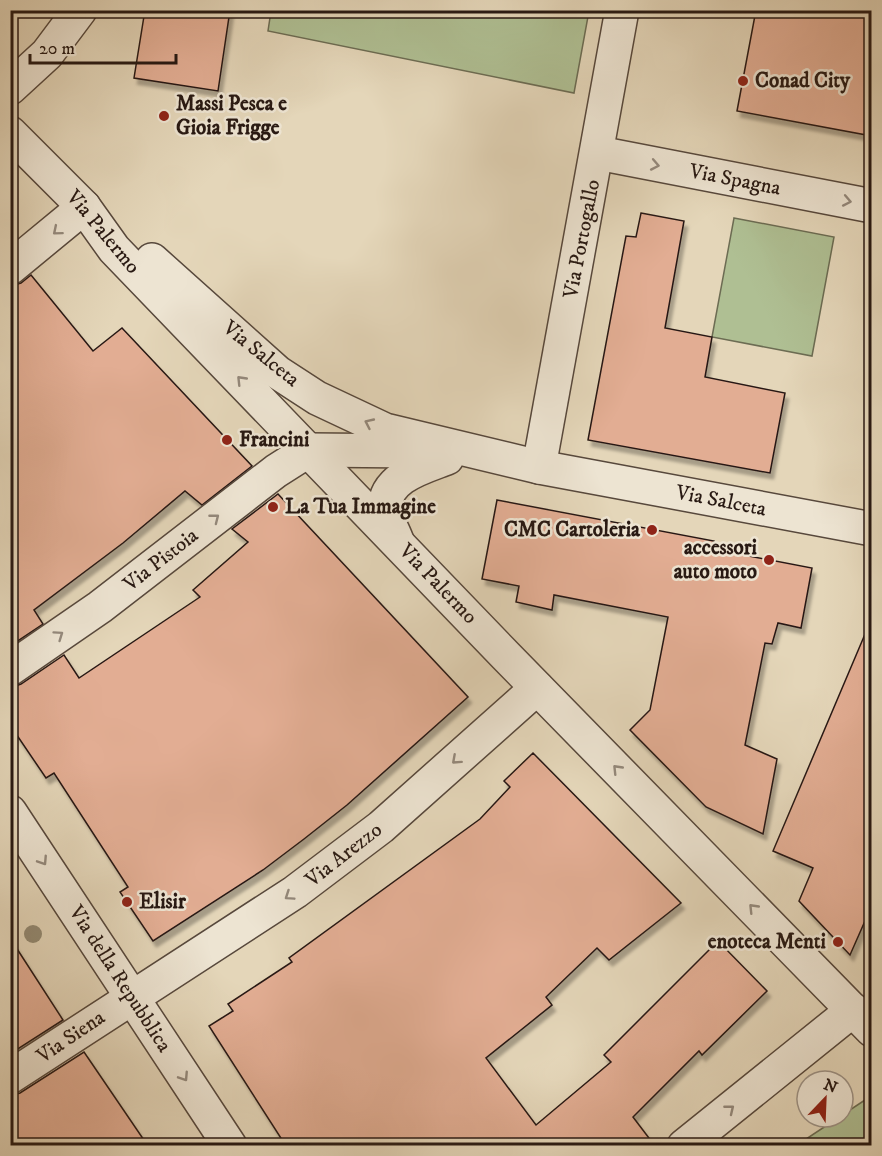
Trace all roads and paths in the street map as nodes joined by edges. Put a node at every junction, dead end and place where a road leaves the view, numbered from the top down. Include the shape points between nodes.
1 (80, 10) edge
2 (622, 10) edge
3 (10, 88) edge
4 (10, 133) edge
5 (598, 153) junction
6 (872, 206) edge
7 (84, 207) junction
8 (10, 268) edge
9 (309, 450) junction
10 (465, 451) junction
11 (539, 467) junction
12 (872, 530) edge
13 (397, 542) junction
14 (10, 669) edge
15 (537, 687) junction
16 (10, 812) edge
17 (131, 996) junction
18 (862, 1020) edge
19 (10, 1077) edge
20 (230, 1146) edge
21 (684, 1146) edge

1 - 3 street via 47,54
2 - 5 street, Via Portogallo
4 - 7 street, Via Palermo
5 -> 6 street, Via Spagna
5 - 11 street, Via Portogallo
7 -> 8 street
9 -> 7 street, Via Palermo via 114,249
10 -> 7 street, Via Salceta via 385,430 317,398 277,372 149,257
9 - 10 street, Via Salceta
9 - 13 street, Via Palermo
14 -> 9 street, Via Pistoia via 100,607 276,471
10 - 11 street, Via Salceta
10 - 13 street via 401,478 390,491 385,509
11 - 12 street, Via Salceta
13 - 15 street, Via Palermo
15 -> 17 street, Via Arezzo via 362,841 295,892
18 -> 15 street, Via Palermo
16 -> 17 street, Via della Repubblica
17 - 19 street, Via Siena
17 -> 20 street, Via della Repubblica
21 -> 18 street

